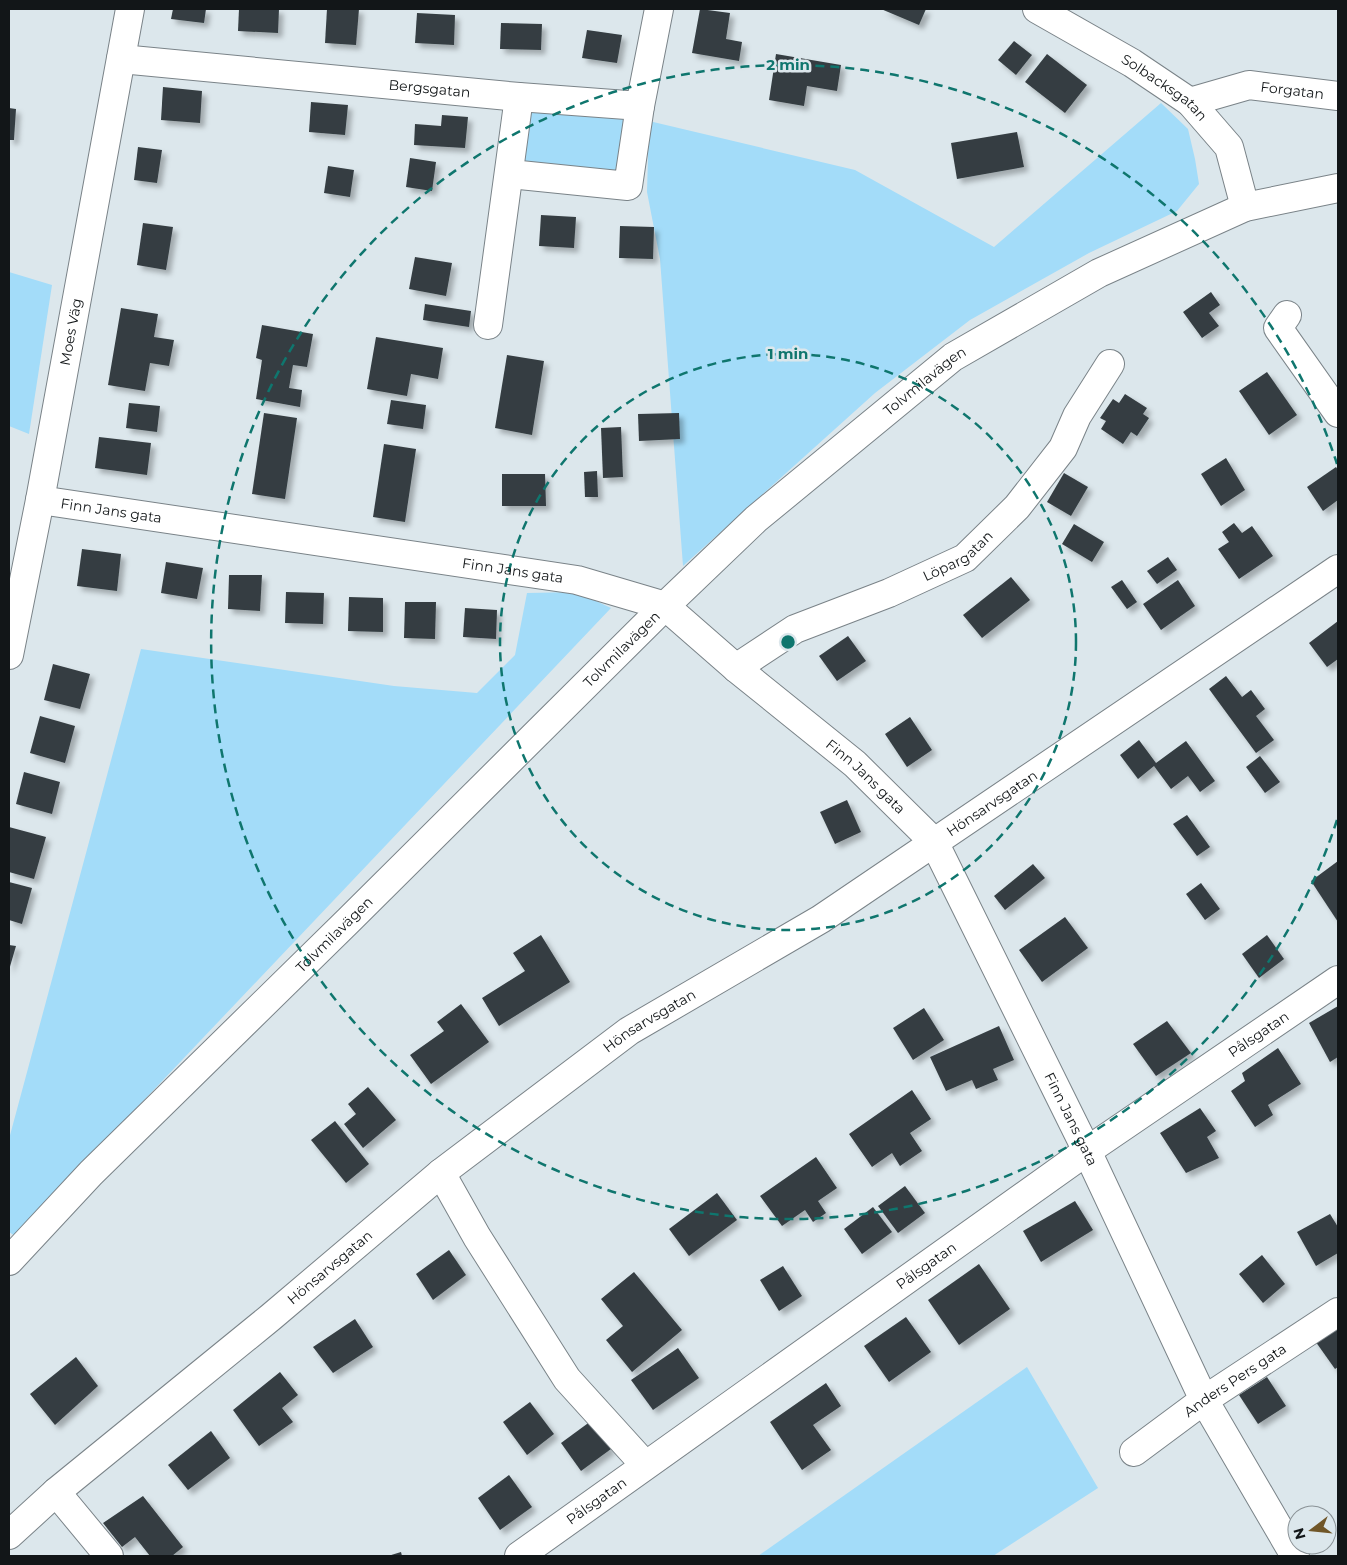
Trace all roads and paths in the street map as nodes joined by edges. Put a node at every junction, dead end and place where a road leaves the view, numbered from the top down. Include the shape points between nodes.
1 (130, 9) edge
2 (659, 9) edge
3 (1037, 9) edge
4 (121, 59) junction
5 (1338, 96) edge
6 (520, 97) junction
7 (1190, 102) junction
8 (640, 106) junction
9 (510, 174) junction
10 (1338, 188) edge
11 (1245, 207) junction
12 (1287, 315) dead end
13 (488, 325) dead end
14 (1110, 364) dead end
15 (1338, 414) edge
16 (40, 500) junction
17 (1338, 568) edge
18 (665, 606) junction
19 (9, 655) edge
20 (736, 668) junction
21 (934, 842) junction
22 (1338, 980) edge
23 (1087, 1151) junction
24 (441, 1173) junction
25 (9, 1261) edge
26 (1338, 1312) edge
27 (1204, 1400) junction
28 (1134, 1452) dead end
29 (645, 1465) junction
30 (56, 1492) junction
31 (9, 1535) edge
32 (110, 1556) edge
33 (519, 1556) edge
34 (1295, 1556) edge

1 - 4 street, Moes Väg
2 - 8 street
3 - 7 street, Solbacksgatan via 1132,63
4 - 6 street, Bergsgatan
4 - 16 street, Moes Väg
5 - 7 street, Forgatan via 1249,85
6 - 8 street, Bergsgatan
6 - 9 street
7 - 11 street, Solbacksgatan via 1229,147
8 - 9 street via 628,186
9 - 13 street
10 - 11 street, Tolvmilavägen
11 - 18 street, Tolvmilavägen via 1099,273 953,357 756,519
12 - 15 street via 1278,328
14 - 20 street, Löpargatan via 1077,416 1063,448 1017,508 965,558 889,594 796,629
16 - 18 street, Finn Jans gata via 577,580
16 - 19 street, Moes Väg
17 - 21 street, Hönsarvsgatan
18 - 20 street, Finn Jans gata
18 - 25 street, Tolvmilavägen via 91,1173
20 - 21 street, Finn Jans gata via 855,764
21 - 23 street, Finn Jans gata
21 - 24 street, Hönsarvsgatan via 820,919 628,1031
22 - 23 street, Pålsgatan
23 - 27 street, Finn Jans gata
23 - 29 street, Pålsgatan
24 - 29 street via 477,1237 567,1379
24 - 30 street, Hönsarvsgatan
26 - 27 street, Anders Pers gata
27 - 28 street, Anders Pers gata
27 - 34 street, Finn Jans gata
29 - 33 street, Pålsgatan
30 - 31 street, Hönsarvsgatan
30 - 32 street

